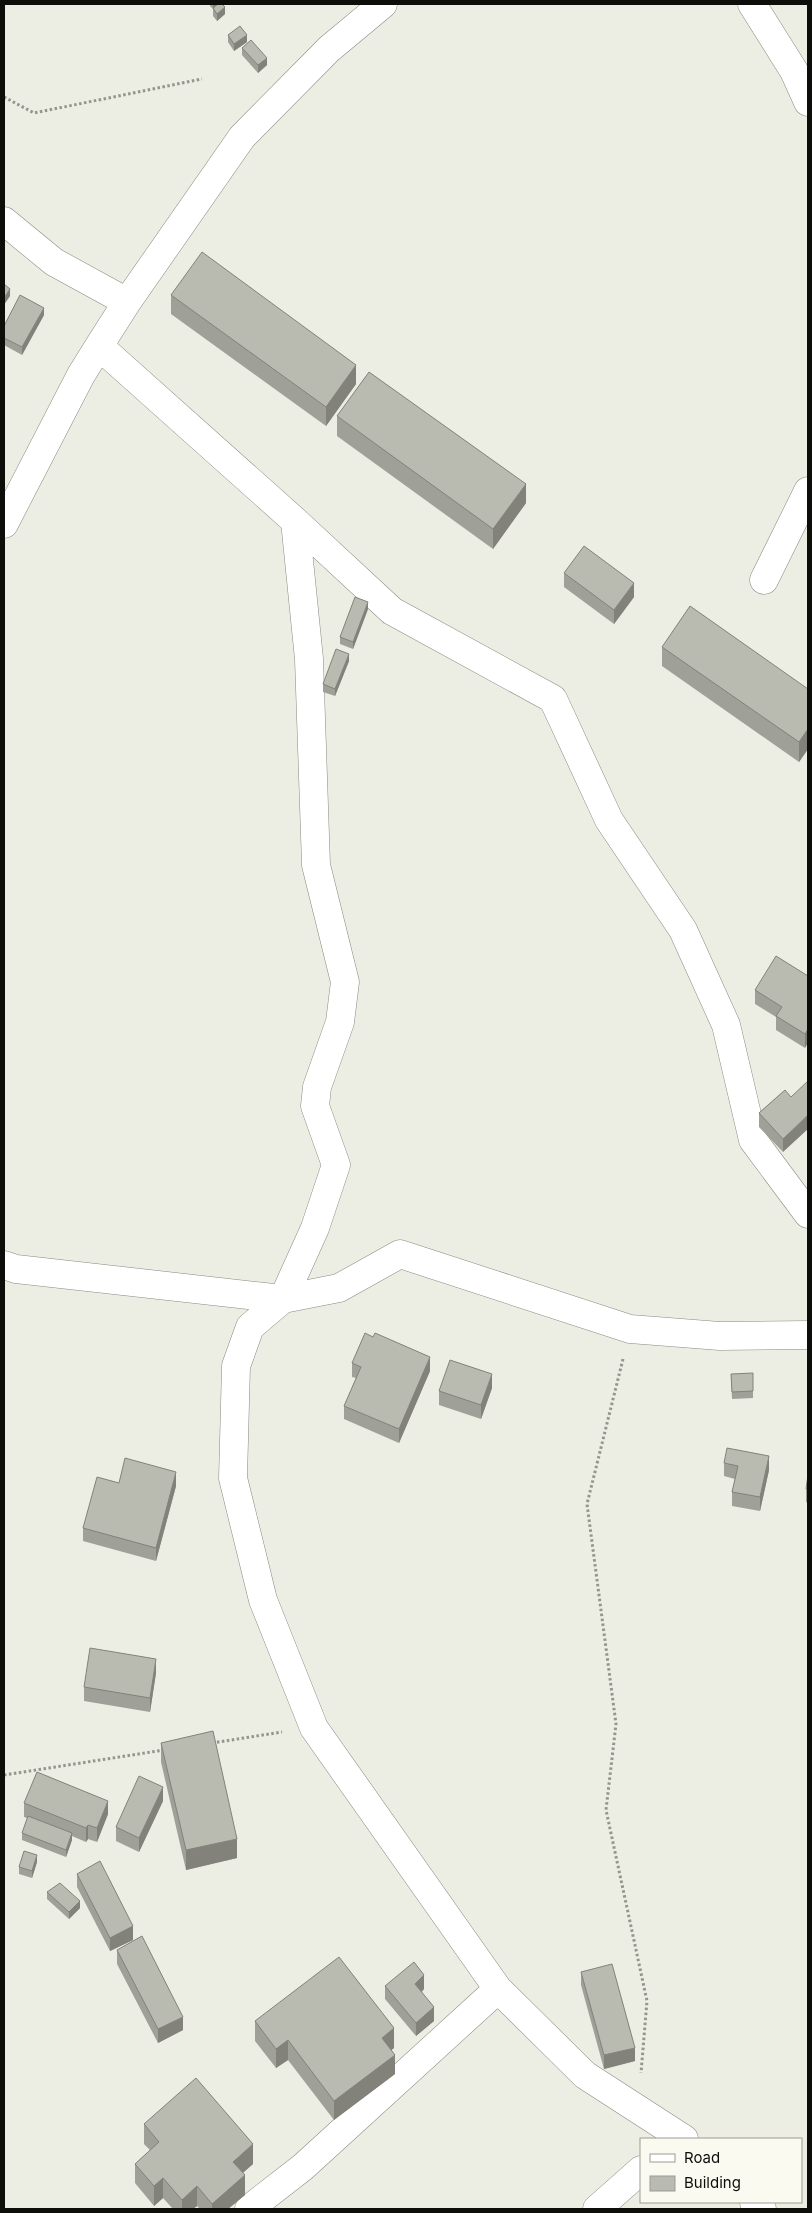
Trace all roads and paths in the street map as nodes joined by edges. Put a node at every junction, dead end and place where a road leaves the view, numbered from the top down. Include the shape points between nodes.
1 (382, 4) edge
2 (752, 4) edge
3 (202, 79) dead end
4 (4, 98) edge
5 (808, 102) edge
6 (4, 221) edge
7 (127, 302) junction
8 (99, 346) junction
9 (808, 491) edge
10 (295, 521) junction
11 (4, 524) edge
12 (764, 580) dead end
13 (808, 1214) edge
14 (4, 1265) edge
15 (283, 1300) junction
16 (630, 1329) junction
17 (808, 1335) edge
18 (314, 1728) junction
19 (207, 1744) edge
20 (169, 1750) edge
21 (4, 1775) edge
22 (498, 1989) junction
23 (641, 2074) dead end
24 (680, 2138) edge
25 (640, 2171) edge
26 (249, 2209) edge
27 (597, 2209) edge

1 - 7 street via 329,49 242,137
2 - 5 street via 794,71
3 - 4 path via 34,113
6 - 7 street via 54,262
7 - 8 street
8 - 10 street
8 - 11 street
9 - 12 street
10 - 13 street via 392,611 553,699 609,820 684,930 726,1025 753,1140
10 - 15 street via 309,658 316,865 345,982 340,1022 317,1088 315,1106 336,1165 315,1228
14 - 15 street via 16,1270
15 - 16 street via 339,1288 400,1254
15 - 18 street via 250,1327 236,1366 233,1478 263,1600
16 - 17 street via 720,1336
16 - 23 path via 587,1504 616,1724 606,1810 647,2001
18 - 19 path
18 - 22 street
20 - 21 path
22 - 24 street via 585,2075
22 - 26 street via 303,2167
25 - 27 street

